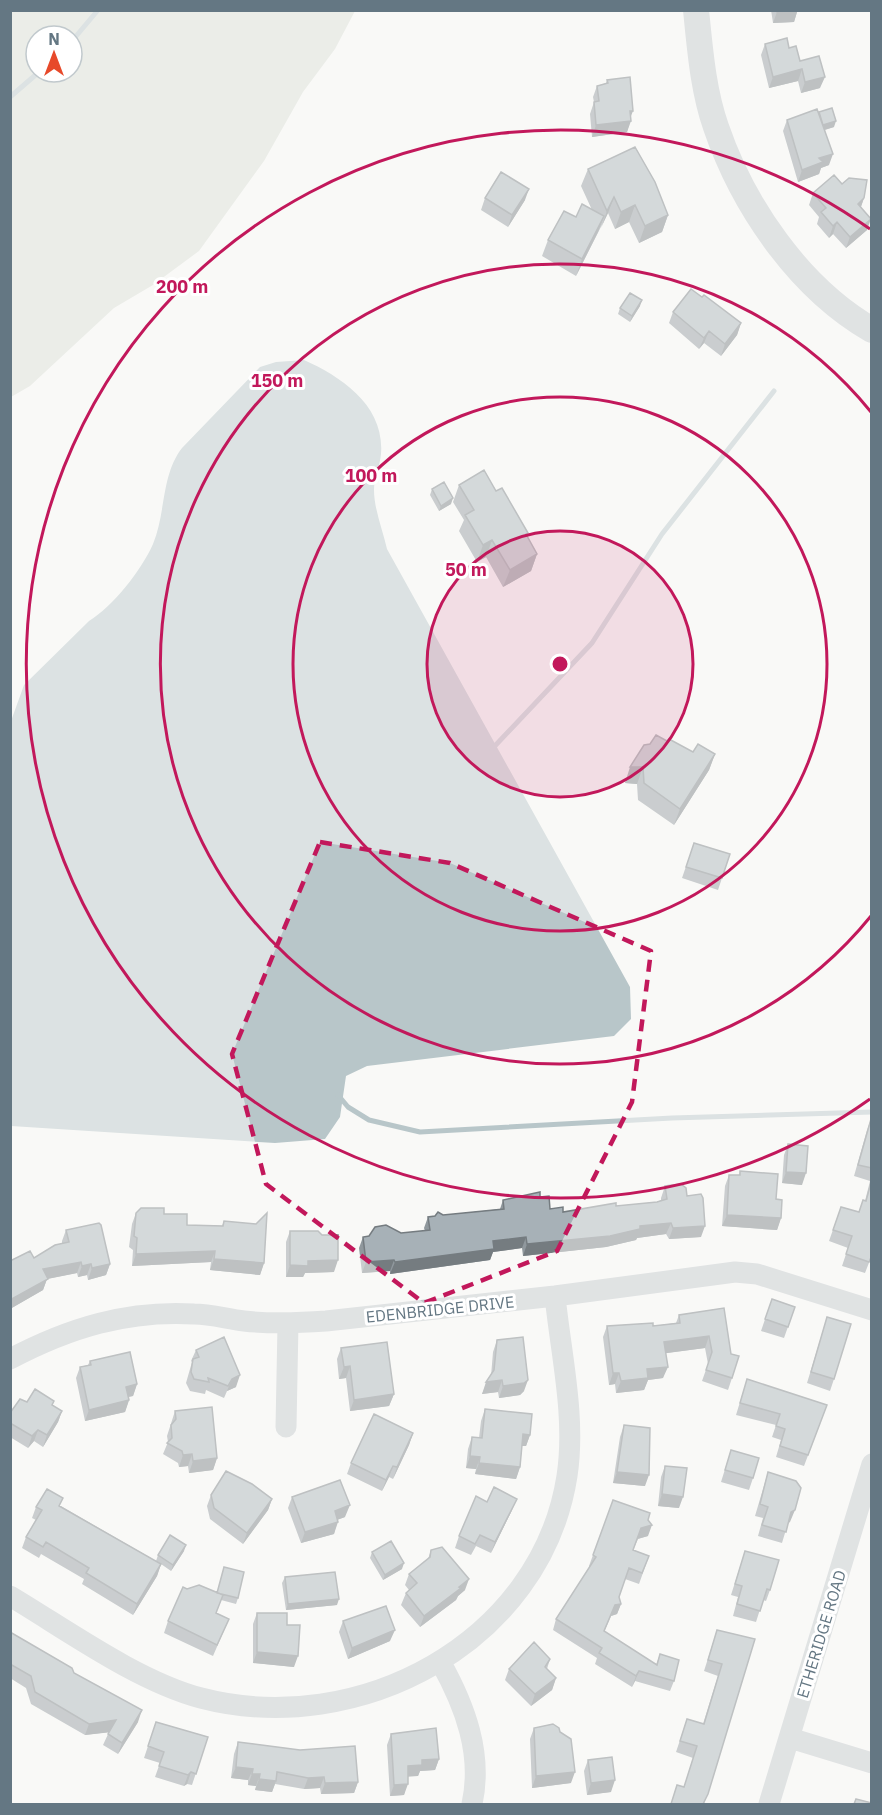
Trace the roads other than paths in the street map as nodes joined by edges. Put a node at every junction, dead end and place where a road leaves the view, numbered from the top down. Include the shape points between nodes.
1 (696, 10) edge
2 (872, 330) edge
3 (555, 1296) junction
4 (872, 1311) edge
5 (288, 1324) junction
6 (10, 1359) edge
7 (286, 1427) dead end
8 (872, 1464) edge
9 (10, 1596) edge
10 (441, 1663) junction
11 (790, 1738) junction
12 (872, 1763) edge
13 (472, 1804) edge
14 (770, 1804) edge

1 - 2 street via 705,86 715,126 746,193 777,242 812,282 837,306
3 - 4 street, EDENBRIDGE DRIVE via 735,1272 757,1274
3 - 5 street, EDENBRIDGE DRIVE
3 - 10 street via 570,1431 567,1477 555,1522 536,1563 510,1602 478,1635
5 - 6 street, EDENBRIDGE DRIVE via 196,1314 148,1314 100,1322 54,1337
5 - 7 street
8 - 11 street, ETHERIDGE ROAD
9 - 10 street via 125,1665 200,1698 239,1706 320,1706 398,1683
10 - 13 street via 468,1720 475,1758
11 - 12 street
11 - 14 street, ETHERIDGE ROAD

